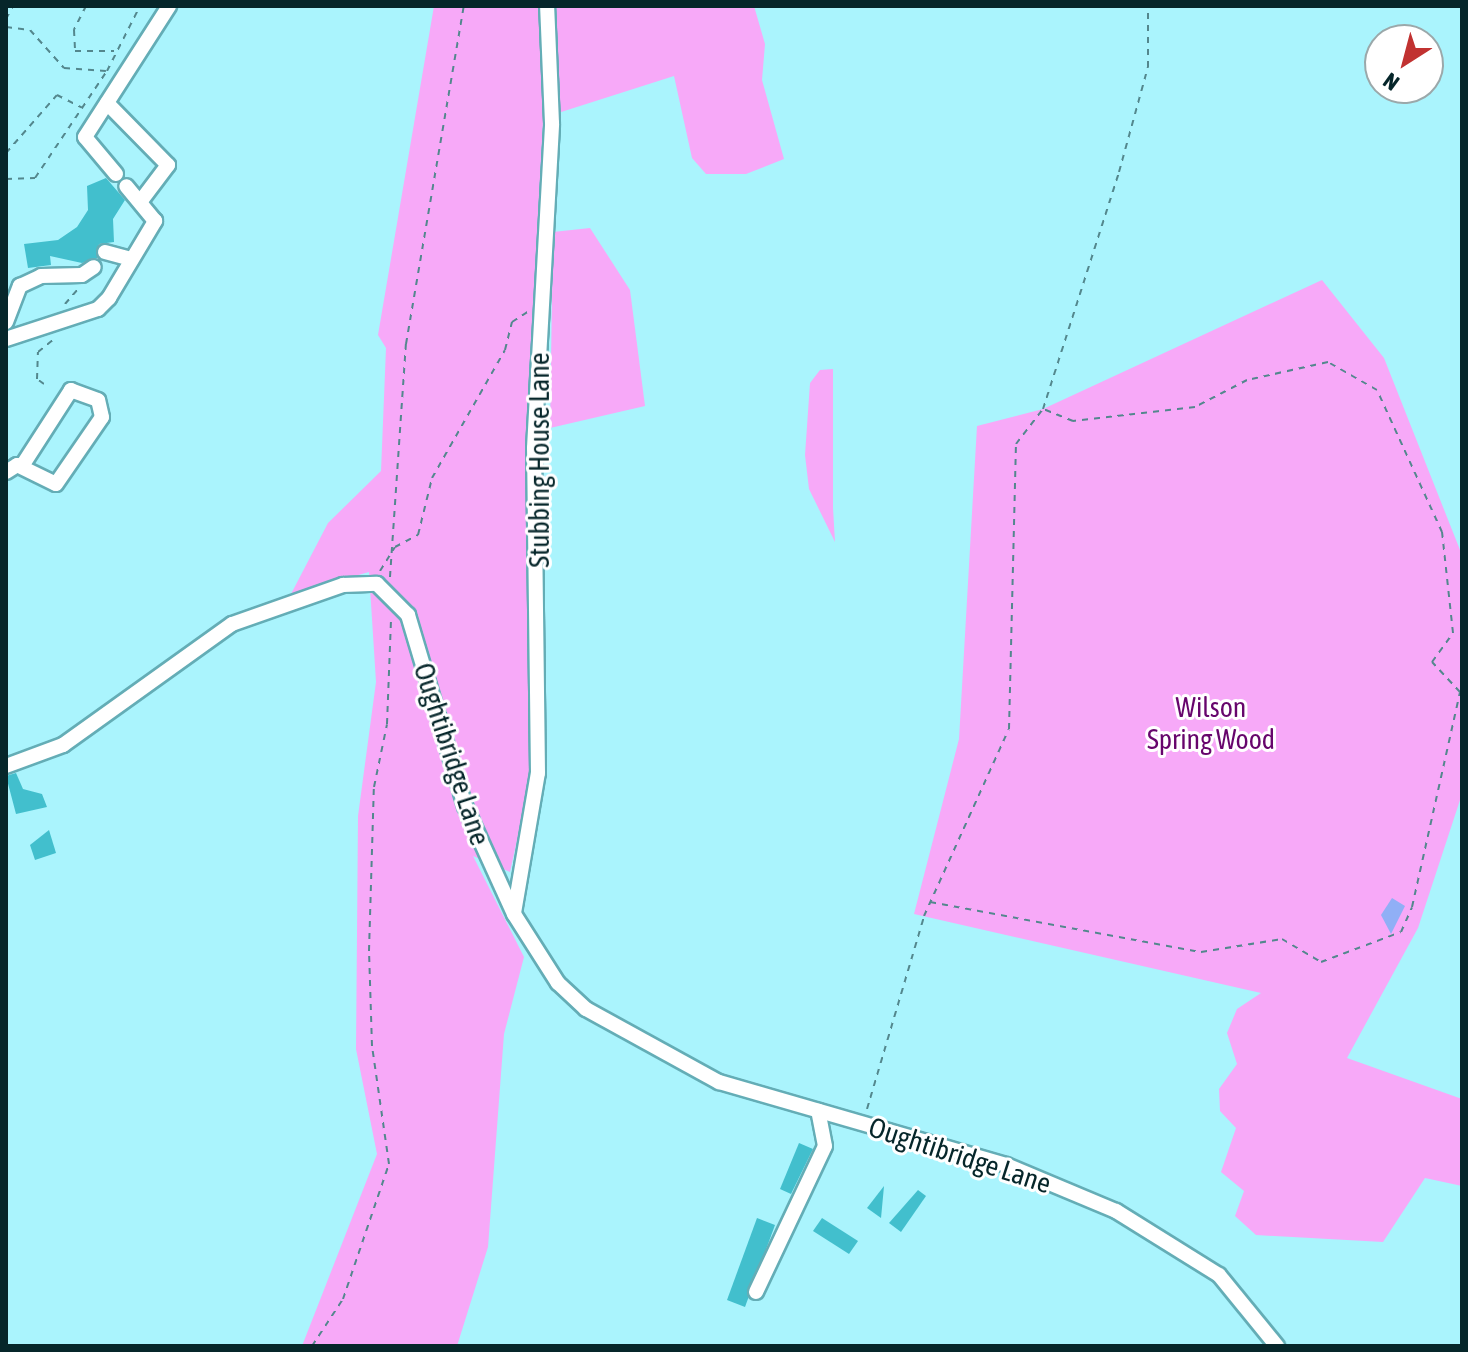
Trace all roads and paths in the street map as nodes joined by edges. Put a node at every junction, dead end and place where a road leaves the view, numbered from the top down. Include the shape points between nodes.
1 (13, 6) edge
2 (86, 6) edge
3 (140, 6) edge
4 (169, 6) edge
5 (464, 6) edge
6 (547, 6) edge
7 (1148, 6) edge
8 (6, 19) edge
9 (6, 27) edge
10 (115, 51) junction
11 (107, 71) junction
12 (107, 103) junction
13 (83, 109) junction
14 (6, 153) edge
15 (6, 179) edge
16 (140, 202) junction
17 (105, 252) dead end
18 (131, 259) junction
19 (94, 267) dead end
20 (540, 313) junction
21 (6, 322) edge
22 (6, 339) edge
23 (1043, 409) junction
24 (22, 466) junction
25 (6, 472) edge
26 (395, 547) junction
27 (388, 591) junction
28 (6, 766) edge
29 (930, 902) junction
30 (514, 914) junction
31 (818, 1111) junction
32 (862, 1123) junction
33 (756, 1292) dead end
34 (312, 1346) edge
35 (1277, 1346) edge

1 - 8 path
2 - 10 path via 74,30 75,51
3 - 10 path
4 - 12 street
5 - 26 path via 406,344
6 - 20 street, Stubbing House Lane via 552,123
7 - 23 path via 1148,67
9 - 11 path via 37,35 64,68
10 - 11 path
11 - 13 path
12 - 16 street via 85,137
12 - 16 street via 163,152 168,165
13 - 14 path via 57,95
13 - 15 path via 35,178
16 - 18 street via 155,221
17 - 18 street
18 - 22 street via 102,307
19 - 21 street via 82,275 41,276 20,286
20 - 26 path via 512,322 505,350 432,478 418,535
20 - 30 street, Stubbing House Lane via 538,773
23 - 29 path via 1016,444 1009,729
23 - 29 path via 1073,421 1195,407 1247,380 1328,362 1377,390 1442,532 1453,633 1432,662 1460,692 1412,907 1401,932 1321,962 1282,939 1201,952
24 - 24 street via 71,390 98,400 102,417 60,481 48,483
24 - 25 street
26 - 27 path
26 - 27 path
27 - 28 street via 343,585 232,624 103,720 24,762
27 - 30 street, Oughtibridge Lane via 465,806
27 - 34 path via 369,951 372,1046 389,1164 343,1299
29 - 32 path
30 - 31 street, Oughtibridge Lane via 558,983 621,1033 719,1082
31 - 32 street, Oughtibridge Lane
31 - 33 street via 825,1146
32 - 35 street, Oughtibridge Lane via 1006,1165 1152,1230 1219,1275

